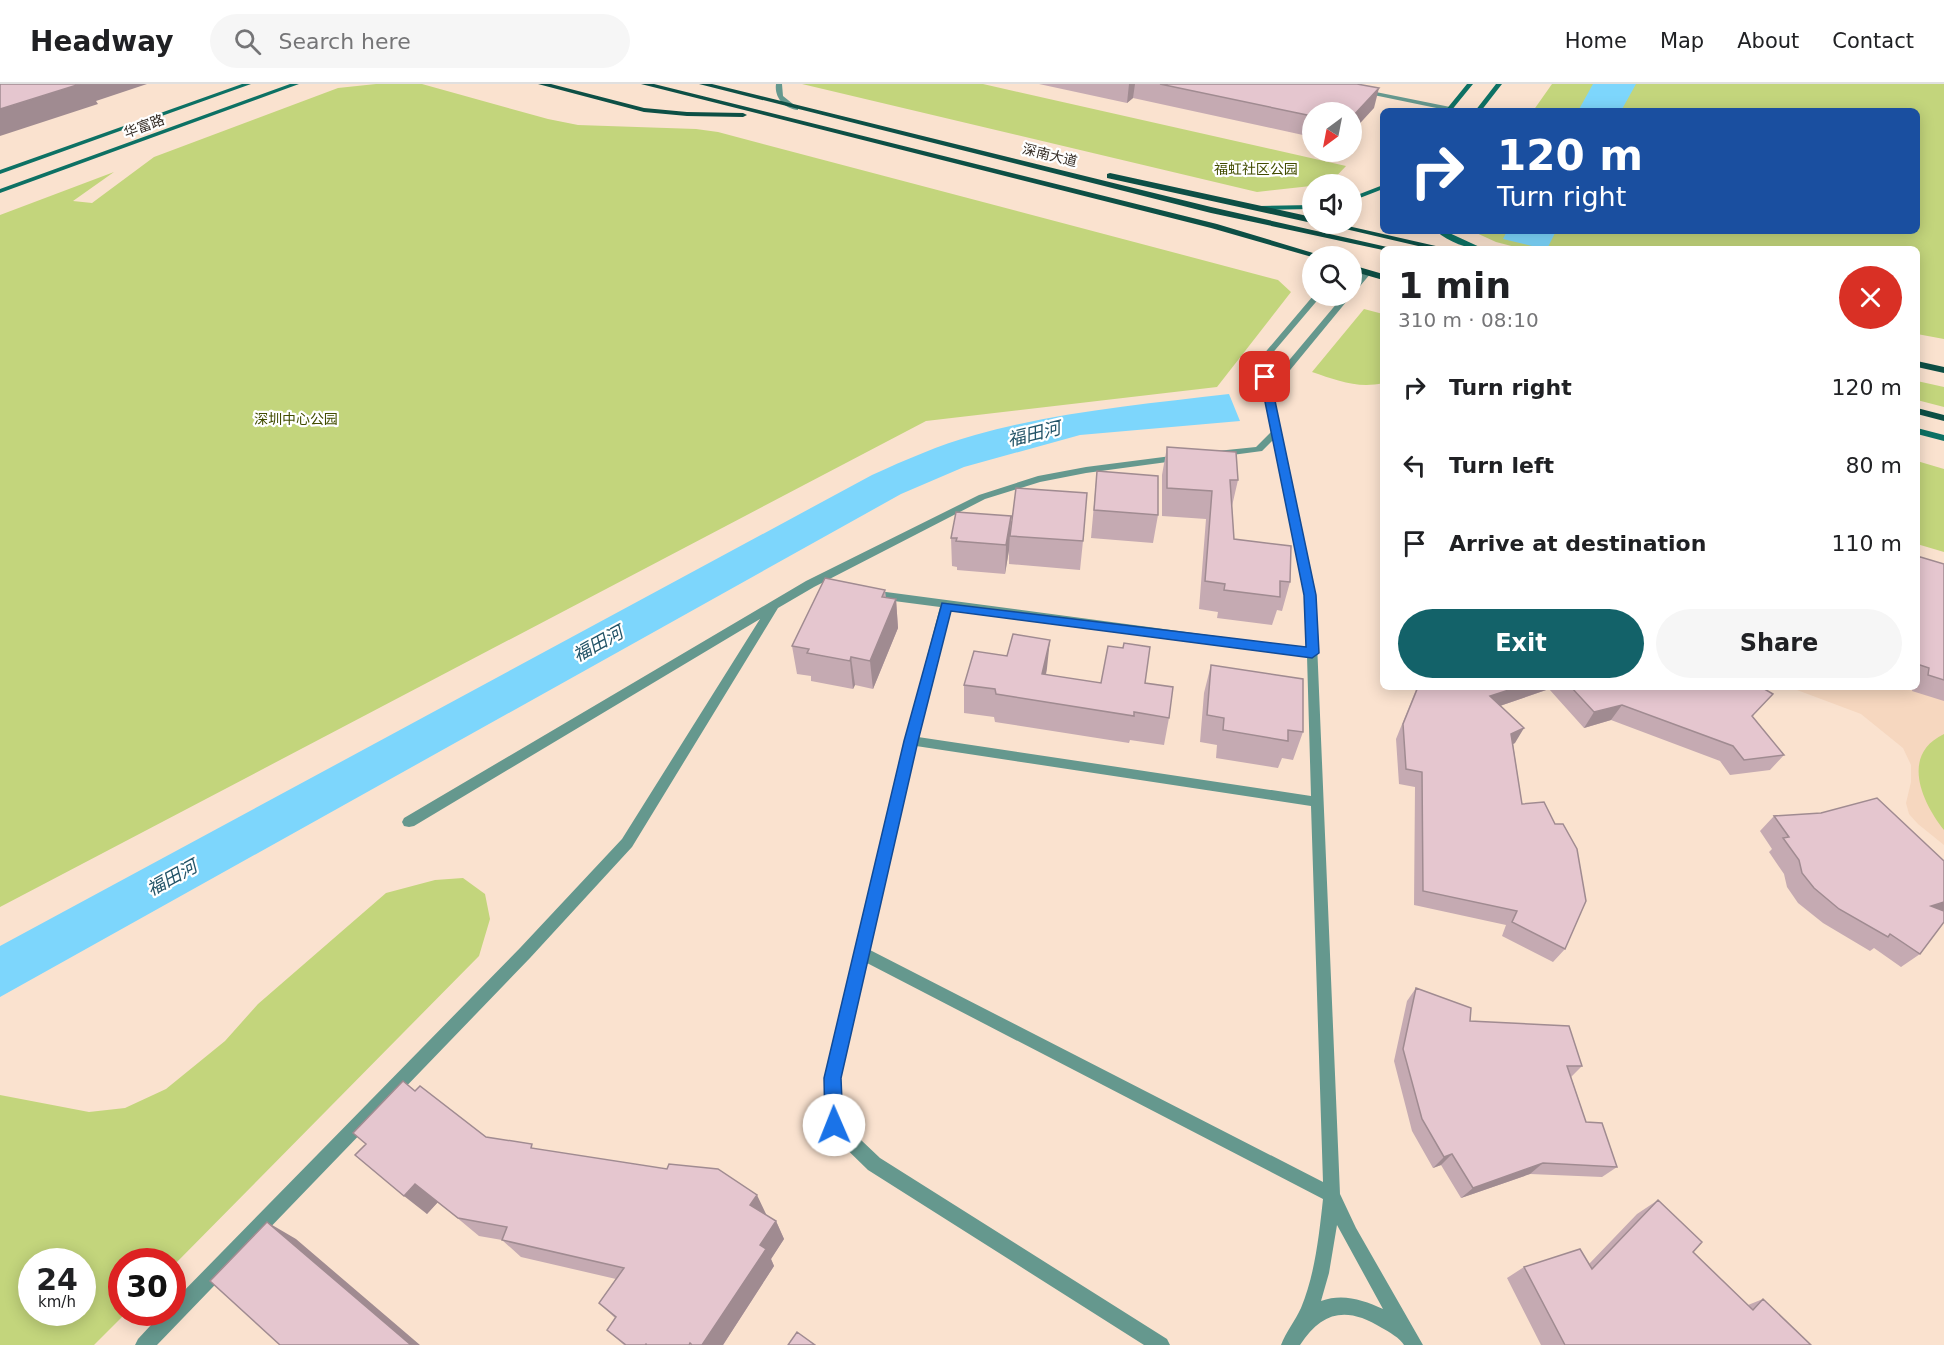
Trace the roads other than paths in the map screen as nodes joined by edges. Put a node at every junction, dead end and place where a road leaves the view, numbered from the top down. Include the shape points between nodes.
1 (248, 84) edge
2 (296, 84) edge
3 (542, 84) edge
4 (645, 84) edge
5 (703, 84) edge
6 (779, 84) edge
7 (1470, 84) edge
8 (1499, 84) edge
9 (1358, 91) edge
10 (1439, 108) edge
11 (1451, 108) edge
12 (1480, 108) edge
13 (796, 109) junction
14 (782, 118) junction
15 (1028, 165) junction
16 (0, 171) edge
17 (1380, 188) edge
18 (0, 191) edge
19 (1362, 195) edge
20 (1302, 207) edge
21 (1260, 208) junction
22 (1302, 218) edge
23 (1362, 231) edge
24 (1445, 234) edge
25 (1430, 246) edge
26 (1472, 246) edge
27 (1380, 247) edge
28 (1302, 251) edge
29 (1362, 271) edge
30 (1367, 273) junction
31 (1380, 276) edge
32 (1362, 279) edge
33 (1309, 306) edge
34 (1339, 306) edge
35 (1920, 365) edge
36 (1944, 370) edge
37 (1268, 391) junction
38 (1920, 412) edge
39 (1944, 418) edge
40 (1277, 430) junction
41 (1920, 432) edge
42 (1944, 438) edge
43 (810, 585) junction
44 (833, 588) edge
45 (855, 592) edge
46 (946, 606) junction
47 (773, 607) junction
48 (1312, 653) junction
49 (911, 741) junction
50 (1319, 802) junction
51 (408, 822) dead end
52 (861, 953) junction
53 (1332, 1195) junction
54 (1293, 1343) edge
55 (144, 1345) edge
56 (1161, 1345) edge
57 (1413, 1345) edge

1 - 16 main road, 华富路
2 - 18 main road, 华富路
3 - 14 main road via 665,113
4 - 14 main road, 深南大道
5 - 13 main road, 深南大道
6 - 13 street via 781,99
7 - 11 main road
8 - 12 main road
9 - 10 street
13 - 15 main road, 深南大道
14 - 28 main road, 深南大道
15 - 21 main road via 1101,174
15 - 27 main road, 深南大道
17 - 19 main road
20 - 21 main road
21 - 22 main road
23 - 25 main road
24 - 26 main road
29 - 30 main road
30 - 31 main road
30 - 32 street
33 - 37 street via 1262,363
34 - 37 street
35 - 36 main road
37 - 40 street
38 - 39 main road
40 - 43 street via 1259,448 1086,470 1038,479 982,497
40 - 48 street via 1310,595
41 - 42 main road
43 - 44 street
43 - 47 street
45 - 46 street
46 - 48 street
46 - 49 street
47 - 51 street
47 - 55 street via 627,843
48 - 50 street
49 - 50 street
49 - 52 street
50 - 53 street
52 - 53 street
52 - 56 street via 833,1078 834,1125 874,1164
53 - 54 street via 1320,1273
53 - 57 street
54 - 57 street via 1307,1320 1324,1309 1344,1305 1367,1309 1388,1320

